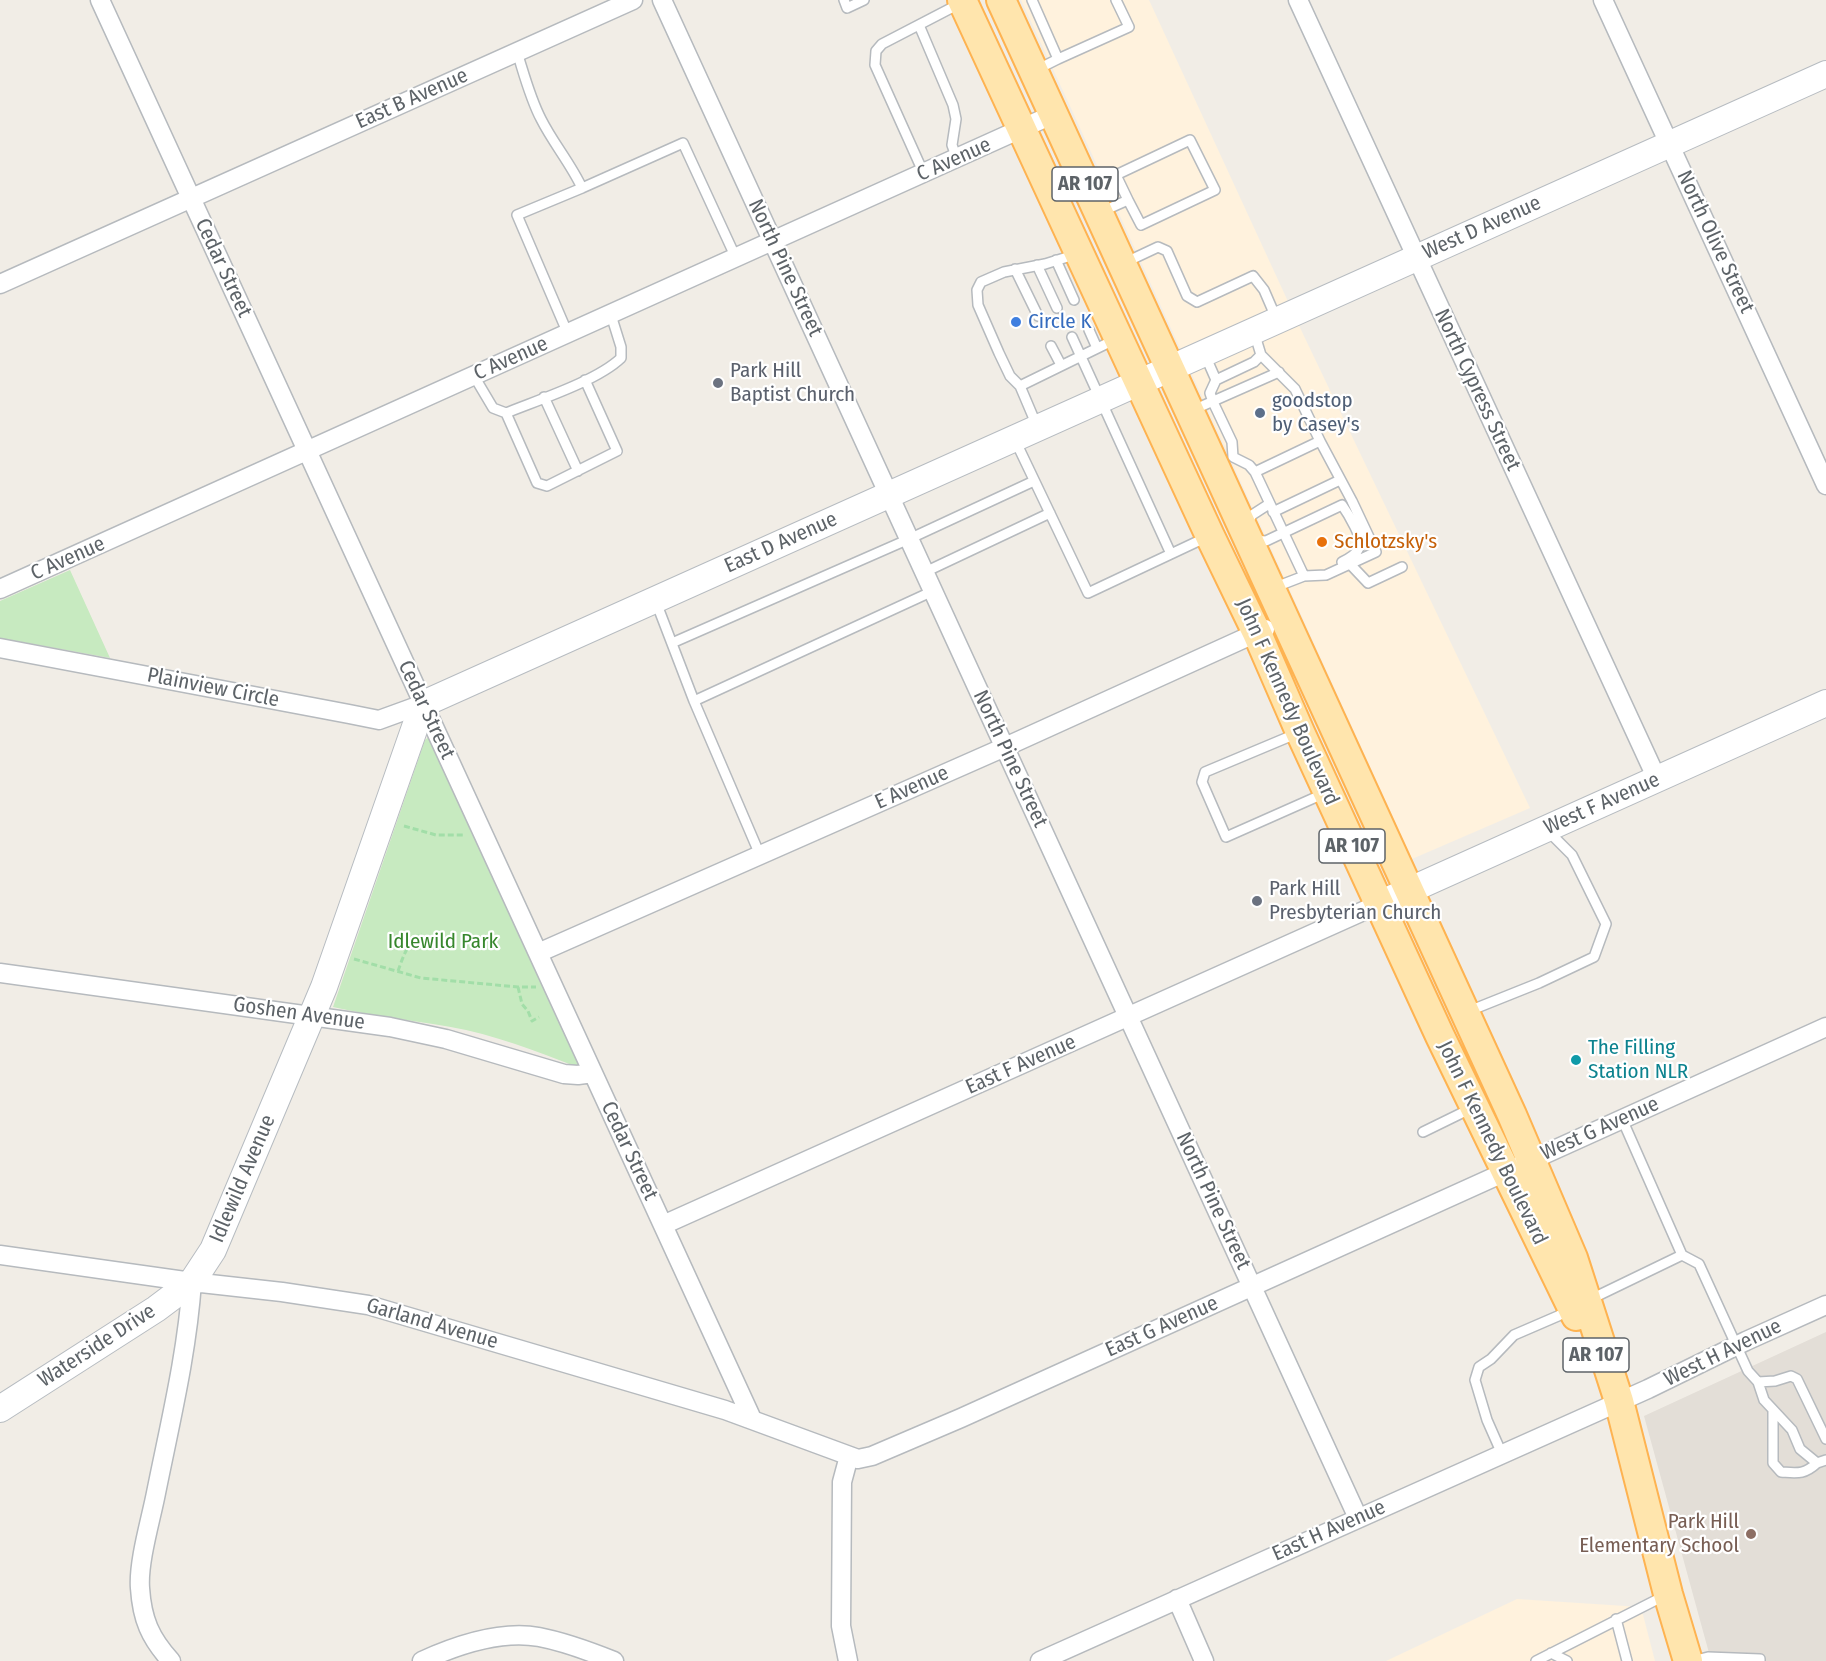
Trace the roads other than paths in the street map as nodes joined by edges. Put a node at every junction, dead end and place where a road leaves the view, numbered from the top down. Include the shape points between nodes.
1 (100, 0) edge
2 (633, 0) edge
3 (662, 0) edge
4 (844, 0) edge
5 (864, 0) edge
6 (1116, 0) edge
7 (1298, 0) edge
8 (1603, 0) edge
9 (962, 1) edge
10 (1017, 4) edge
11 (919, 25) junction
12 (517, 52) junction
13 (1046, 65) junction
14 (1826, 74) edge
15 (1054, 114) junction
16 (1022, 130) junction
17 (1669, 144) junction
18 (957, 159) junction
19 (924, 174) junction
20 (582, 188) junction
21 (191, 198) junction
22 (1128, 200) junction
23 (1099, 213) junction
24 (773, 242) junction
25 (1068, 257) junction
26 (1416, 257) junction
27 (736, 258) junction
28 (1122, 264) junction
29 (1038, 265) junction
30 (1015, 269) junction
31 (0, 284) edge
32 (1074, 300) dead end
33 (1057, 308) dead end
34 (610, 315) junction
35 (1038, 316) dead end
36 (1277, 320) junction
37 (1089, 330) dead end
38 (1254, 330) junction
39 (568, 334) junction
40 (1072, 337) dead end
41 (1108, 343) junction
42 (1051, 346) dead end
43 (1204, 352) junction
44 (1261, 354) junction
45 (1080, 356) junction
46 (1061, 366) junction
47 (1169, 369) junction
48 (1279, 372) junction
49 (474, 376) junction
50 (585, 380) junction
51 (1216, 380) junction
52 (1138, 382) junction
53 (1020, 386) junction
54 (544, 397) junction
55 (1100, 399) junction
56 (1201, 407) junction
57 (506, 413) junction
58 (1038, 427) junction
59 (1014, 438) junction
60 (1320, 441) junction
61 (307, 451) junction
62 (1224, 463) junction
63 (578, 471) junction
64 (1255, 472) junction
65 (1340, 480) junction
66 (1034, 481) junction
67 (1826, 485) edge
68 (889, 494) junction
69 (1271, 508) junction
70 (1050, 513) junction
71 (1282, 532) junction
72 (909, 539) junction
73 (1227, 541) junction
74 (1172, 554) junction
75 (1350, 564) junction
76 (1402, 567) dead end
77 (925, 572) junction
78 (1326, 575) junction
79 (1304, 576) junction
80 (0, 589) edge
81 (1271, 589) junction
82 (933, 591) junction
83 (655, 599) junction
84 (1286, 621) junction
85 (1257, 633) junction
86 (672, 643) junction
87 (0, 648) edge
88 (694, 701) junction
89 (1826, 703) edge
90 (423, 704) junction
91 (1300, 732) junction
92 (1005, 747) junction
93 (1657, 779) junction
94 (1327, 792) junction
95 (1546, 829) junction
96 (760, 855) junction
97 (1409, 890) junction
98 (1379, 904) junction
99 (538, 953) junction
100 (0, 974) edge
101 (1465, 1013) junction
102 (313, 1016) junction
103 (1128, 1016) junction
104 (1826, 1027) edge
105 (593, 1073) junction
106 (1474, 1107) junction
107 (1622, 1119) junction
108 (1423, 1132) dead end
109 (1518, 1166) junction
110 (663, 1226) junction
111 (1682, 1255) junction
112 (0, 1256) edge
113 (192, 1282) junction
114 (1252, 1286) junction
115 (1579, 1305) junction
116 (1826, 1305) edge
117 (1737, 1346) junction
118 (1758, 1382) junction
119 (1619, 1401) junction
120 (0, 1409) edge
121 (1773, 1411) junction
122 (752, 1419) junction
123 (1826, 1439) edge
124 (1502, 1454) junction
125 (849, 1456) junction
126 (1821, 1461) edge
127 (1358, 1518) junction
128 (1668, 1594) junction
129 (1178, 1599) junction
130 (1616, 1619) junction
131 (1551, 1653) junction
132 (171, 1661) edge
133 (422, 1661) edge
134 (614, 1661) edge
135 (848, 1661) edge
136 (1040, 1661) edge
137 (1204, 1661) edge
138 (1536, 1661) edge
139 (1567, 1661) edge
140 (1627, 1661) edge
141 (1690, 1661) edge
142 (1760, 1661) edge

1 - 21 street, Cedar Street
2 - 12 street, East B Avenue
3 - 24 street, North Pine Street
4 - 5 lane via 847,8
6 - 13 lane via 1129,27
7 - 26 street, North Cypress Street
8 - 17 street, North Olive Street
9 - 11 lane
9 - 16 main road, John F Kennedy Boulevard / AR 107
10 - 13 main road, John F Kennedy Boulevard / AR 107
11 - 18 lane via 953,105 956,119 952,145
11 - 19 lane via 882,44 876,51 875,65
12 - 20 lane via 533,104
12 - 21 street, East B Avenue
13 - 15 main road, John F Kennedy Boulevard / AR 107
14 - 17 street, West D Avenue
15 - 16 street, C Avenue
15 - 23 main road, John F Kennedy Boulevard / AR 107
16 - 18 street, C Avenue
16 - 25 main road, John F Kennedy Boulevard / AR 107
17 - 26 street, West D Avenue
17 - 67 street, North Olive Street
18 - 19 street, C Avenue
19 - 24 street, C Avenue
20 - 27 lane via 683,143
20 - 39 lane via 517,215
21 - 31 street
21 - 61 street, Cedar Street
22 - 22 lane via 1141,225 1215,190 1190,140 1116,175
22 - 23 lane
23 - 28 main road, John F Kennedy Boulevard / AR 107
24 - 27 street, C Avenue
24 - 68 street, North Pine Street
25 - 29 lane
25 - 32 lane
25 - 41 main road, John F Kennedy Boulevard / AR 107
26 - 36 street, West D Avenue
26 - 93 street, North Cypress Street
27 - 34 street, C Avenue
28 - 36 lane via 1158,247 1167,251 1187,296 1197,302 1253,276
28 - 47 main road, John F Kennedy Boulevard / AR 107
29 - 30 lane
29 - 33 lane
30 - 35 lane
30 - 53 lane via 981,282 977,290 978,305 999,353 1010,376
34 - 39 street, C Avenue
34 - 50 lane via 621,358
36 - 38 street, West D Avenue
37 - 41 lane
38 - 43 street, West D Avenue
38 - 44 lane
39 - 49 street, C Avenue
40 - 45 lane
41 - 45 lane
41 - 52 main road, John F Kennedy Boulevard / AR 107
42 - 46 lane
43 - 47 street, West D Avenue
43 - 51 lane
44 - 48 lane
44 - 51 lane via 1254,362
45 - 46 lane
45 - 55 lane
46 - 53 lane
47 - 52 street, West D Avenue
47 - 56 main road, John F Kennedy Boulevard / AR 107
48 - 56 lane
48 - 60 lane via 1295,389
49 - 57 lane via 493,408
49 - 61 street, C Avenue
50 - 54 lane
50 - 63 lane via 617,451
51 - 56 lane
52 - 55 street, East D Avenue
52 - 73 main road, John F Kennedy Boulevard / AR 107
53 - 58 lane
54 - 57 lane
54 - 63 lane
55 - 58 street, East D Avenue
55 - 74 lane
56 - 62 main road, John F Kennedy Boulevard / AR 107
57 - 63 lane via 537,483 547,486
58 - 59 street, East D Avenue
59 - 66 lane
59 - 68 street, East D Avenue
60 - 64 lane
60 - 65 lane
61 - 80 street, C Avenue
61 - 90 street, Cedar Street
62 - 64 lane via 1249,465
62 - 73 main road, John F Kennedy Boulevard / AR 107
64 - 69 lane
65 - 69 lane
65 - 75 lane via 1376,552
66 - 70 lane
66 - 72 lane
68 - 72 street, North Pine Street
68 - 83 street, East D Avenue
69 - 71 lane
69 - 73 lane via 1252,515
70 - 74 lane via 1088,593
70 - 77 lane
71 - 73 lane via 1266,541
71 - 78 lane via 1342,505 1361,539 1360,548 1331,567
71 - 79 lane
72 - 77 street, North Pine Street
72 - 86 lane
73 - 74 lane
73 - 81 main road, John F Kennedy Boulevard / AR 107
73 - 85 main road, John F Kennedy Boulevard / AR 107
75 - 76 lane via 1368,583
75 - 78 lane
77 - 82 street, North Pine Street
78 - 79 lane
79 - 81 lane
81 - 84 main road, John F Kennedy Boulevard / AR 107
82 - 88 lane
82 - 92 street, North Pine Street
83 - 86 lane
83 - 90 street, East D Avenue
84 - 85 street, E Avenue
84 - 97 main road, John F Kennedy Boulevard / AR 107
85 - 91 main road, John F Kennedy Boulevard / AR 107
85 - 92 street, E Avenue
86 - 88 lane
87 - 90 street, Plainview Circle via 372,720 387,719
88 - 96 lane
89 - 93 street, West F Avenue
90 - 99 street, Cedar Street
90 - 102 street, Idlewild Avenue
91 - 94 main road, John F Kennedy Boulevard / AR 107
91 - 94 lane via 1205,772 1202,782 1226,837
92 - 96 street, E Avenue
92 - 103 street, North Pine Street
93 - 95 street, West F Avenue
94 - 98 main road, John F Kennedy Boulevard / AR 107
95 - 97 street, West F Avenue
95 - 101 lane via 1572,855 1606,924 1594,957
96 - 99 street, E Avenue
97 - 98 street, West F Avenue
97 - 101 main road, John F Kennedy Boulevard / AR 107
98 - 103 street, East F Avenue
98 - 106 main road, John F Kennedy Boulevard / AR 107
99 - 105 street, Cedar Street
100 - 102 street, Goshen Avenue
101 - 109 main road, John F Kennedy Boulevard / AR 107
102 - 105 street, Goshen Avenue via 446,1039 564,1074
102 - 113 street, Idlewild Avenue via 213,1250
103 - 110 street, East F Avenue
103 - 114 street, North Pine Street
104 - 107 street, West G Avenue
105 - 110 street, Cedar Street
106 - 108 lane
106 - 109 main road, John F Kennedy Boulevard / AR 107
107 - 109 street, West G Avenue
107 - 111 lane
109 - 114 street, East G Avenue
109 - 115 main road, John F Kennedy Boulevard / AR 107 via 1573,1258
110 - 122 street, Cedar Street
111 - 115 lane
111 - 117 lane via 1699,1264
112 - 113 street, Garland Avenue
113 - 120 street, Waterside Drive
113 - 122 street, Garland Avenue via 368,1305
113 - 132 street, Idlewild Avenue via 180,1375 140,1585 150,1635
114 - 125 street, East G Avenue via 872,1456
114 - 127 street, North Pine Street
115 - 119 main road, John F Kennedy Boulevard / AR 107
115 - 124 lane via 1514,1335 1479,1367 1475,1380
116 - 117 street, West H Avenue
117 - 118 lane via 1748,1371
117 - 119 street, West H Avenue
118 - 121 lane
118 - 123 lane via 1797,1379
119 - 124 street, East H Avenue
119 - 128 main road, John F Kennedy Boulevard / AR 107
121 - 126 lane via 1792,1430 1800,1449
121 - 126 lane via 1772,1456 1781,1472 1809,1471
122 - 125 street, Garland Avenue
124 - 127 street, East H Avenue
125 - 135 street via 842,1482 841,1626
127 - 129 street, East H Avenue
128 - 130 lane
128 - 141 main road, John F Kennedy Boulevard / AR 107
129 - 136 street, East H Avenue
129 - 137 street
130 - 131 lane
130 - 140 lane
131 - 138 lane
131 - 139 lane
133 - 134 street via 459,1646 521,1635 573,1645
141 - 142 lane via 1708,1657

